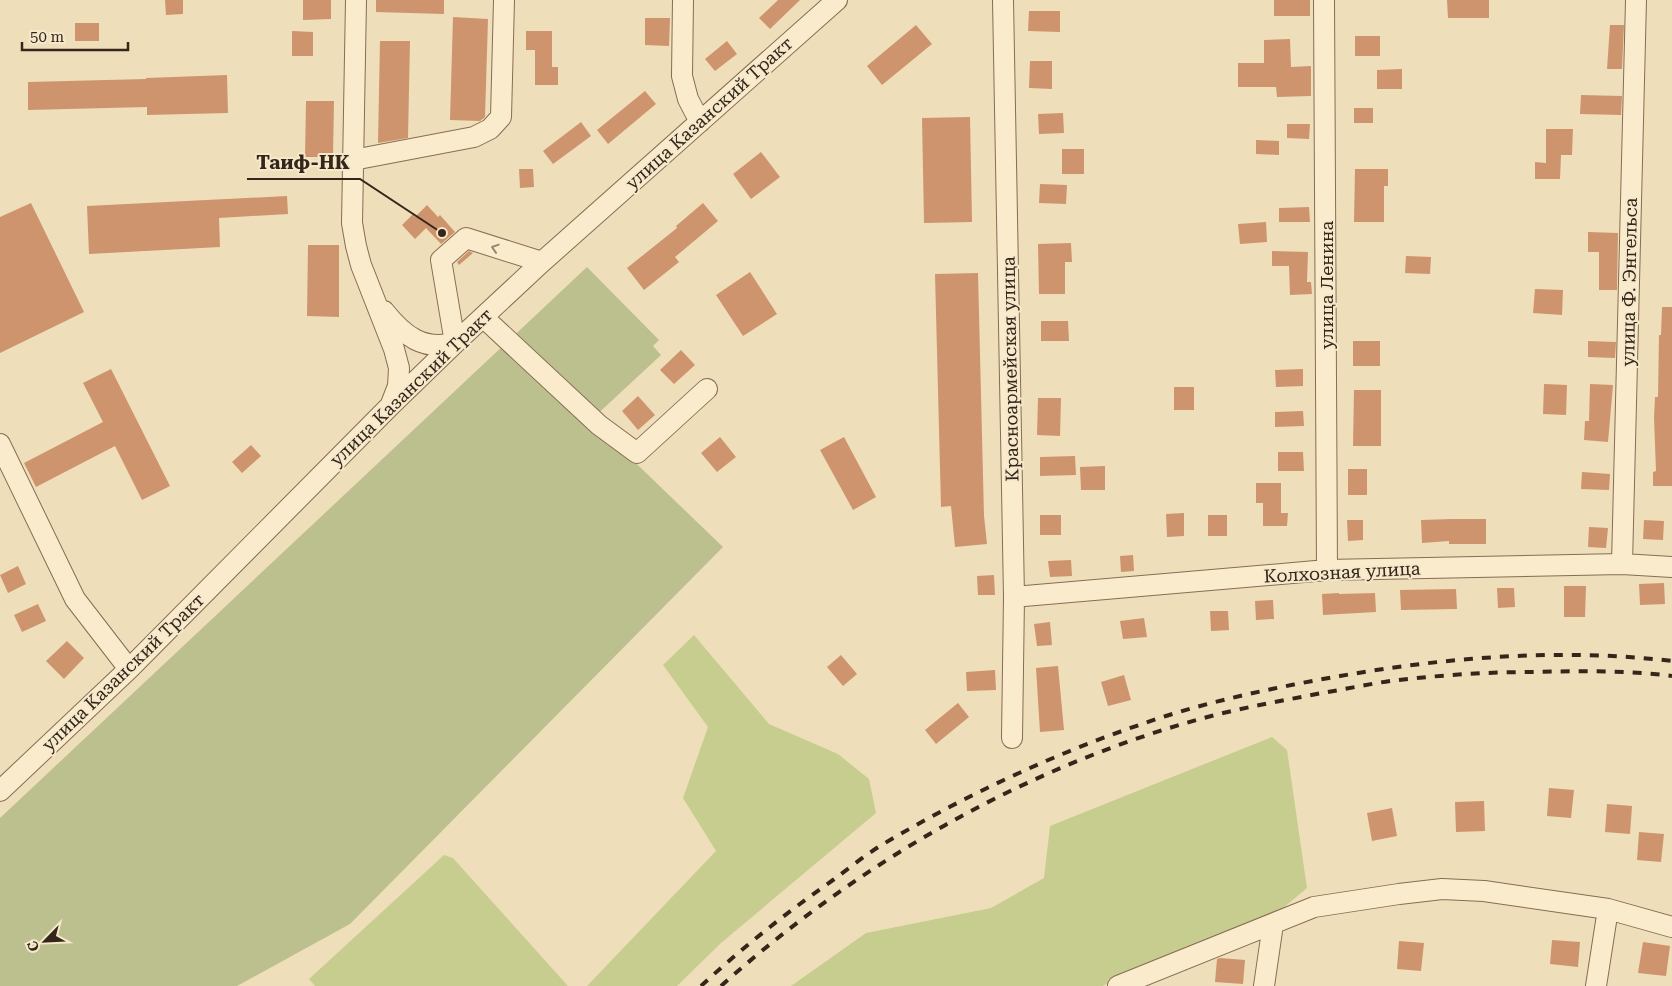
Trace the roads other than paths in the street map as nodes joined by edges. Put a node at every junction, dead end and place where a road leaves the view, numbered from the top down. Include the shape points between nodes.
1 (356, 0) edge
2 (504, 0) edge
3 (683, 0) edge
4 (837, 0) edge
5 (1003, 0) edge
6 (1324, 0) edge
7 (1636, 0) edge
8 (700, 122) junction
9 (353, 160) junction
10 (542, 262) junction
11 (377, 302) junction
12 (483, 317) junction
13 (455, 343) junction
14 (707, 389) dead end
15 (390, 406) junction
16 (0, 444) edge
17 (1622, 564) junction
18 (1672, 567) edge
19 (1327, 570) junction
20 (1014, 597) junction
21 (129, 669) junction
22 (1012, 738) dead end
23 (4, 779) edge
24 (1608, 909) junction
25 (1273, 924) junction
26 (1672, 927) edge
27 (1118, 986) edge
28 (1264, 986) edge
29 (1596, 986) edge

1 - 9 street
2 - 9 street via 500,117 490,129 474,137
3 - 8 street via 682,76 688,99
4 - 8 street, улица Казанский Тракт
5 - 20 street, Красноармейская улица
6 - 19 street, улица Ленина
7 - 17 street, улица Ф. Энгельса
8 - 10 street, улица Казанский Тракт
9 - 11 street via 352,222 356,246
10 - 12 street, улица Казанский Тракт
10 -> 13 street via 466,238 440,260
11 - 13 street via 397,327 412,338 431,345
11 - 15 street via 399,368 398,386
12 - 13 street, улица Казанский Тракт
12 - 14 street via 599,425 637,453
13 - 15 street, улица Казанский Тракт
15 - 21 street, улица Казанский Тракт
16 - 21 street via 75,599
17 - 18 street, Колхозная улица
17 - 19 street, Колхозная улица
19 - 20 street, Колхозная улица
20 - 22 street, Красноармейская улица
21 - 23 street, улица Казанский Тракт
24 - 25 street via 1484,891 1442,889 1314,907
24 - 26 street
24 - 29 street
25 - 27 street
25 - 28 street

